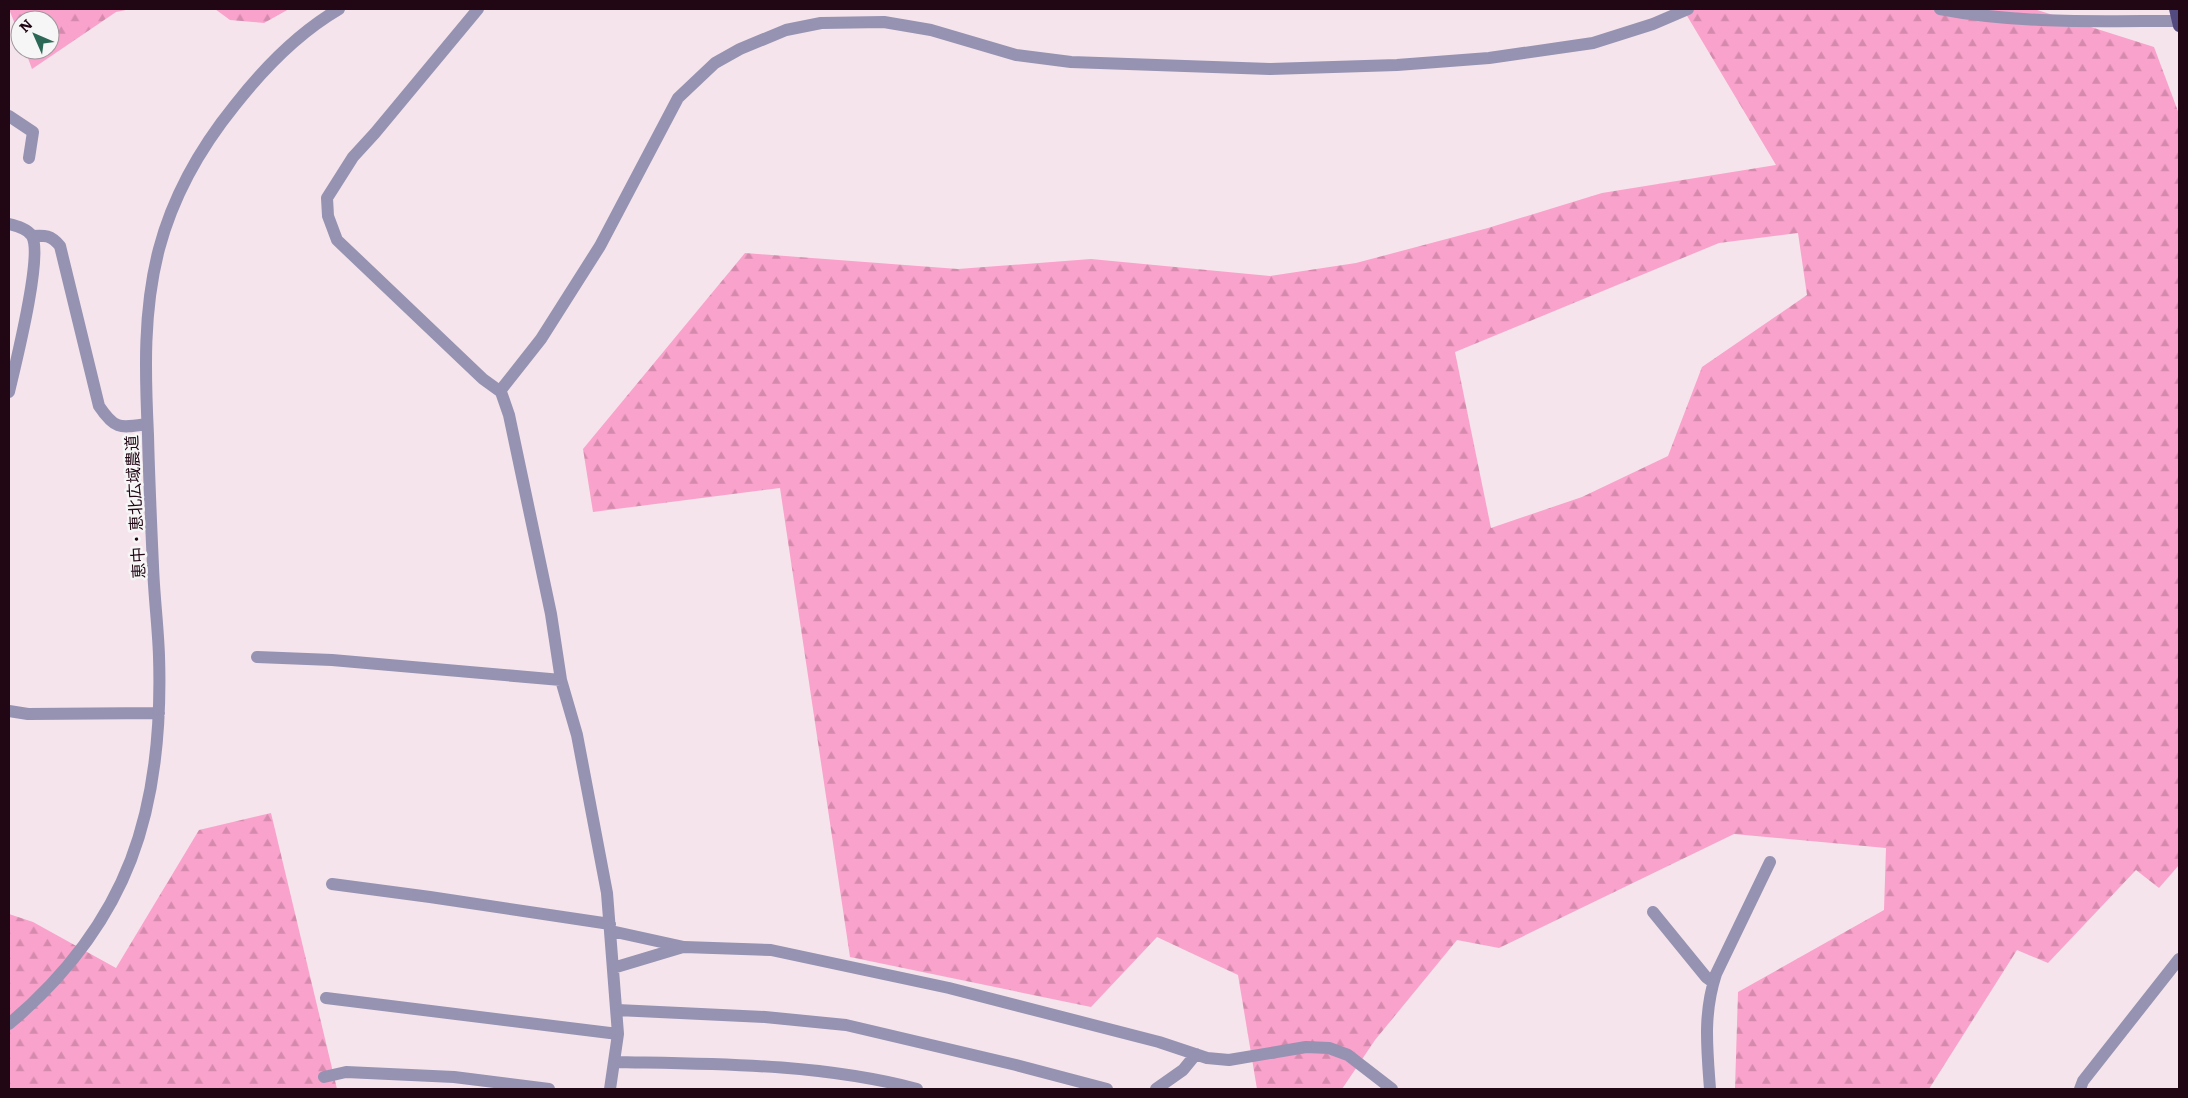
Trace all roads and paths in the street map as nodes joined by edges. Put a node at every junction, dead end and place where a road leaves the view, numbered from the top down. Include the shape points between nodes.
1 (338, 9) edge
2 (478, 9) edge
3 (1688, 9) edge
4 (1940, 9) edge
5 (2177, 19) edge
6 (9, 116) edge
7 (29, 158) dead end
8 (9, 224) edge
9 (32, 236) junction
10 (9, 391) edge
11 (500, 391) junction
12 (147, 424) junction
13 (256, 657) dead end
14 (561, 680) junction
15 (9, 711) edge
16 (158, 713) junction
17 (1770, 862) dead end
18 (332, 884) dead end
19 (1653, 912) dead end
20 (611, 927) junction
21 (684, 947) junction
22 (2179, 959) edge
23 (613, 968) junction
24 (1713, 982) junction
25 (326, 998) dead end
26 (617, 1010) junction
27 (9, 1024) edge
28 (618, 1034) junction
29 (1196, 1054) junction
30 (614, 1062) junction
31 (324, 1077) dead end
32 (549, 1089) edge
33 (610, 1089) edge
34 (917, 1089) edge
35 (1107, 1089) edge
36 (1156, 1089) edge
37 (1392, 1089) edge
38 (1710, 1089) edge
39 (2080, 1089) edge

1 - 12 street, 恵中・恵北広域農道 via 300,37 249,87 201,151 183,187 159,248 153,277 145,357
2 - 11 street via 353,156 327,198 328,216 337,240 483,379
3 - 11 street via 1593,43 1489,58 1309,68 1071,62 1016,55 931,30 884,22 821,23 786,30 740,48 715,63 678,98 600,246 541,339
4 - 5 street via 2038,20
6 - 7 street via 33,132
8 - 9 street via 26,230
9 - 10 street via 34,262
9 - 12 street via 45,235 60,246 99,406 109,421 121,427
11 - 14 street via 509,415 551,614
12 - 16 street, 恵中・恵北広域農道 via 159,656
13 - 14 street via 332,660
14 - 20 street via 577,735
15 - 16 street via 28,714
16 - 27 street, 恵中・恵北広域農道 via 157,749 142,826 132,861 116,895 66,969 46,992
17 - 24 street
18 - 20 street
19 - 24 street
20 - 21 street
20 - 23 street
21 - 23 street
21 - 29 street via 771,950 948,988
22 - 39 street
23 - 26 street
24 - 38 street via 1706,1025
25 - 28 street
26 - 28 street
26 - 35 street via 846,1025
28 - 30 street
29 - 36 street via 1183,1070
29 - 37 street via 1229,1060 1306,1047 1329,1048 1348,1055
30 - 33 street
30 - 34 street via 760,1065 863,1077
31 - 32 street via 346,1072 454,1077

